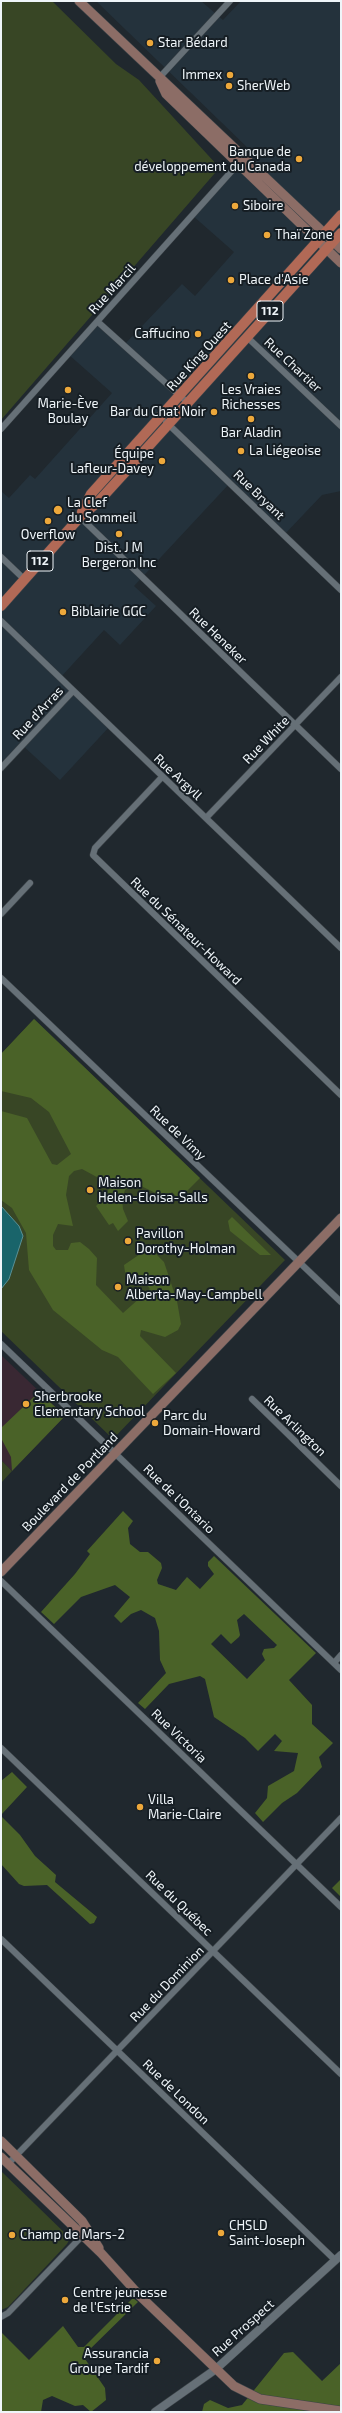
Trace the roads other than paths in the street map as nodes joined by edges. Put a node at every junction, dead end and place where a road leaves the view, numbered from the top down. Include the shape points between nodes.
1 (79, 1) edge
2 (230, 1) edge
3 (159, 78) junction
4 (238, 164) junction
5 (341, 215) edge
6 (341, 233) edge
7 (321, 237) junction
8 (330, 245) junction
9 (341, 249) edge
10 (341, 263) edge
11 (98, 322) junction
12 (247, 337) junction
13 (184, 399) junction
14 (165, 421) junction
15 (341, 426) edge
16 (1, 429) edge
17 (80, 517) junction
18 (1, 557) edge
19 (24, 579) junction
20 (341, 590) edge
21 (1, 606) edge
22 (1, 621) edge
23 (341, 677) edge
24 (73, 691) junction
25 (295, 725) junction
26 (1, 768) edge
27 (341, 769) edge
28 (162, 777) junction
29 (206, 818) junction
30 (30, 883) dead end
31 (1, 914) edge
32 (341, 948) edge
33 (1, 978) edge
34 (341, 1095) edge
35 (341, 1218) edge
36 (299, 1262) junction
37 (341, 1302) edge
38 (1, 1344) edge
39 (252, 1399) dead end
40 (115, 1454) junction
41 (341, 1486) edge
42 (1, 1572) edge
43 (1, 1581) edge
44 (341, 1655) edge
45 (334, 1663) junction
46 (341, 1670) edge
47 (1, 1748) edge
48 (341, 1818) edge
49 (296, 1865) junction
50 (341, 1908) edge
51 (1, 1939) edge
52 (213, 1951) junction
53 (117, 2051) junction
54 (341, 2074) edge
55 (1, 2141) edge
56 (16, 2156) junction
57 (1, 2157) edge
58 (8, 2164) junction
59 (88, 2228) junction
60 (82, 2236) junction
61 (101, 2253) junction
62 (338, 2258) edge
63 (1, 2317) edge
64 (216, 2369) junction
65 (341, 2410) edge
66 (155, 2412) edge

1 - 3 main road
2 - 3 street
3 - 4 main road via 166,94
3 - 7 main road
4 - 7 main road
4 - 11 street, Rue Marcil
5 - 7 main road, Rue King Ouest / 112
6 - 8 main road, Rue King Ouest / 112
7 - 8 main road
7 - 13 main road, Rue King Ouest / 112
8 - 9 main road
8 - 10 main road
8 - 12 main road, Rue King Ouest / 112
11 - 13 street
11 - 16 street, Rue Marcil
12 - 13 main road, Rue King Ouest / 112
12 - 15 street, Rue Chartier
13 - 14 main road, Rue King Ouest / 112
14 - 17 main road, Rue King Ouest / 112 via 98,502
14 - 20 street, Rue Bryant
17 - 19 main road, Rue King Ouest / 112
17 - 25 street, Rue Heneker
18 - 19 street
19 - 21 main road, Rue King Ouest / 112
22 - 24 street, Rue Argyll
23 - 25 street, Rue White
24 - 26 street, Rue d'Arras
24 - 28 street, Rue Argyll
25 - 27 street, Rue Heneker
25 - 29 street, Rue White
28 - 29 street, Rue Argyll
28 - 34 street, Rue du Sénateur-Howard via 95,848 93,855
29 - 32 street, Rue Argyll
30 - 31 street
33 - 36 street, Rue de Vimy
35 - 36 main road, Boulevard de Portland
36 - 37 street, Rue de Vimy
36 - 40 main road, Boulevard de Portland
38 - 40 street, Rue de l'Ontario
39 - 41 street, Rue Arlington
40 - 42 main road, Boulevard de Portland
40 - 45 street, Rue de l'Ontario
43 - 49 street, Rue Victoria
44 - 45 street
45 - 46 street, Rue de l'Ontario
47 - 52 street, Rue du Québec
48 - 49 street, Rue du Dominion
49 - 50 street, Rue Victoria
49 - 52 street, Rue du Dominion
51 - 53 street, Rue de London
52 - 53 street, Rue du Dominion
52 - 54 street, Rue du Québec
53 - 56 street, Rue du Dominion
53 - 62 street, Rue de London
55 - 56 main road
56 - 58 street, Rue du Dominion
56 - 59 main road
57 - 58 main road
58 - 60 main road
59 - 60 street
59 - 61 main road
60 - 61 main road
60 - 63 street via 8,2313
61 - 64 main road via 136,2292
62 - 64 street, Rue Prospect
64 - 65 main road via 234,2386 250,2396 269,2401
64 - 66 street, Rue Prospect

